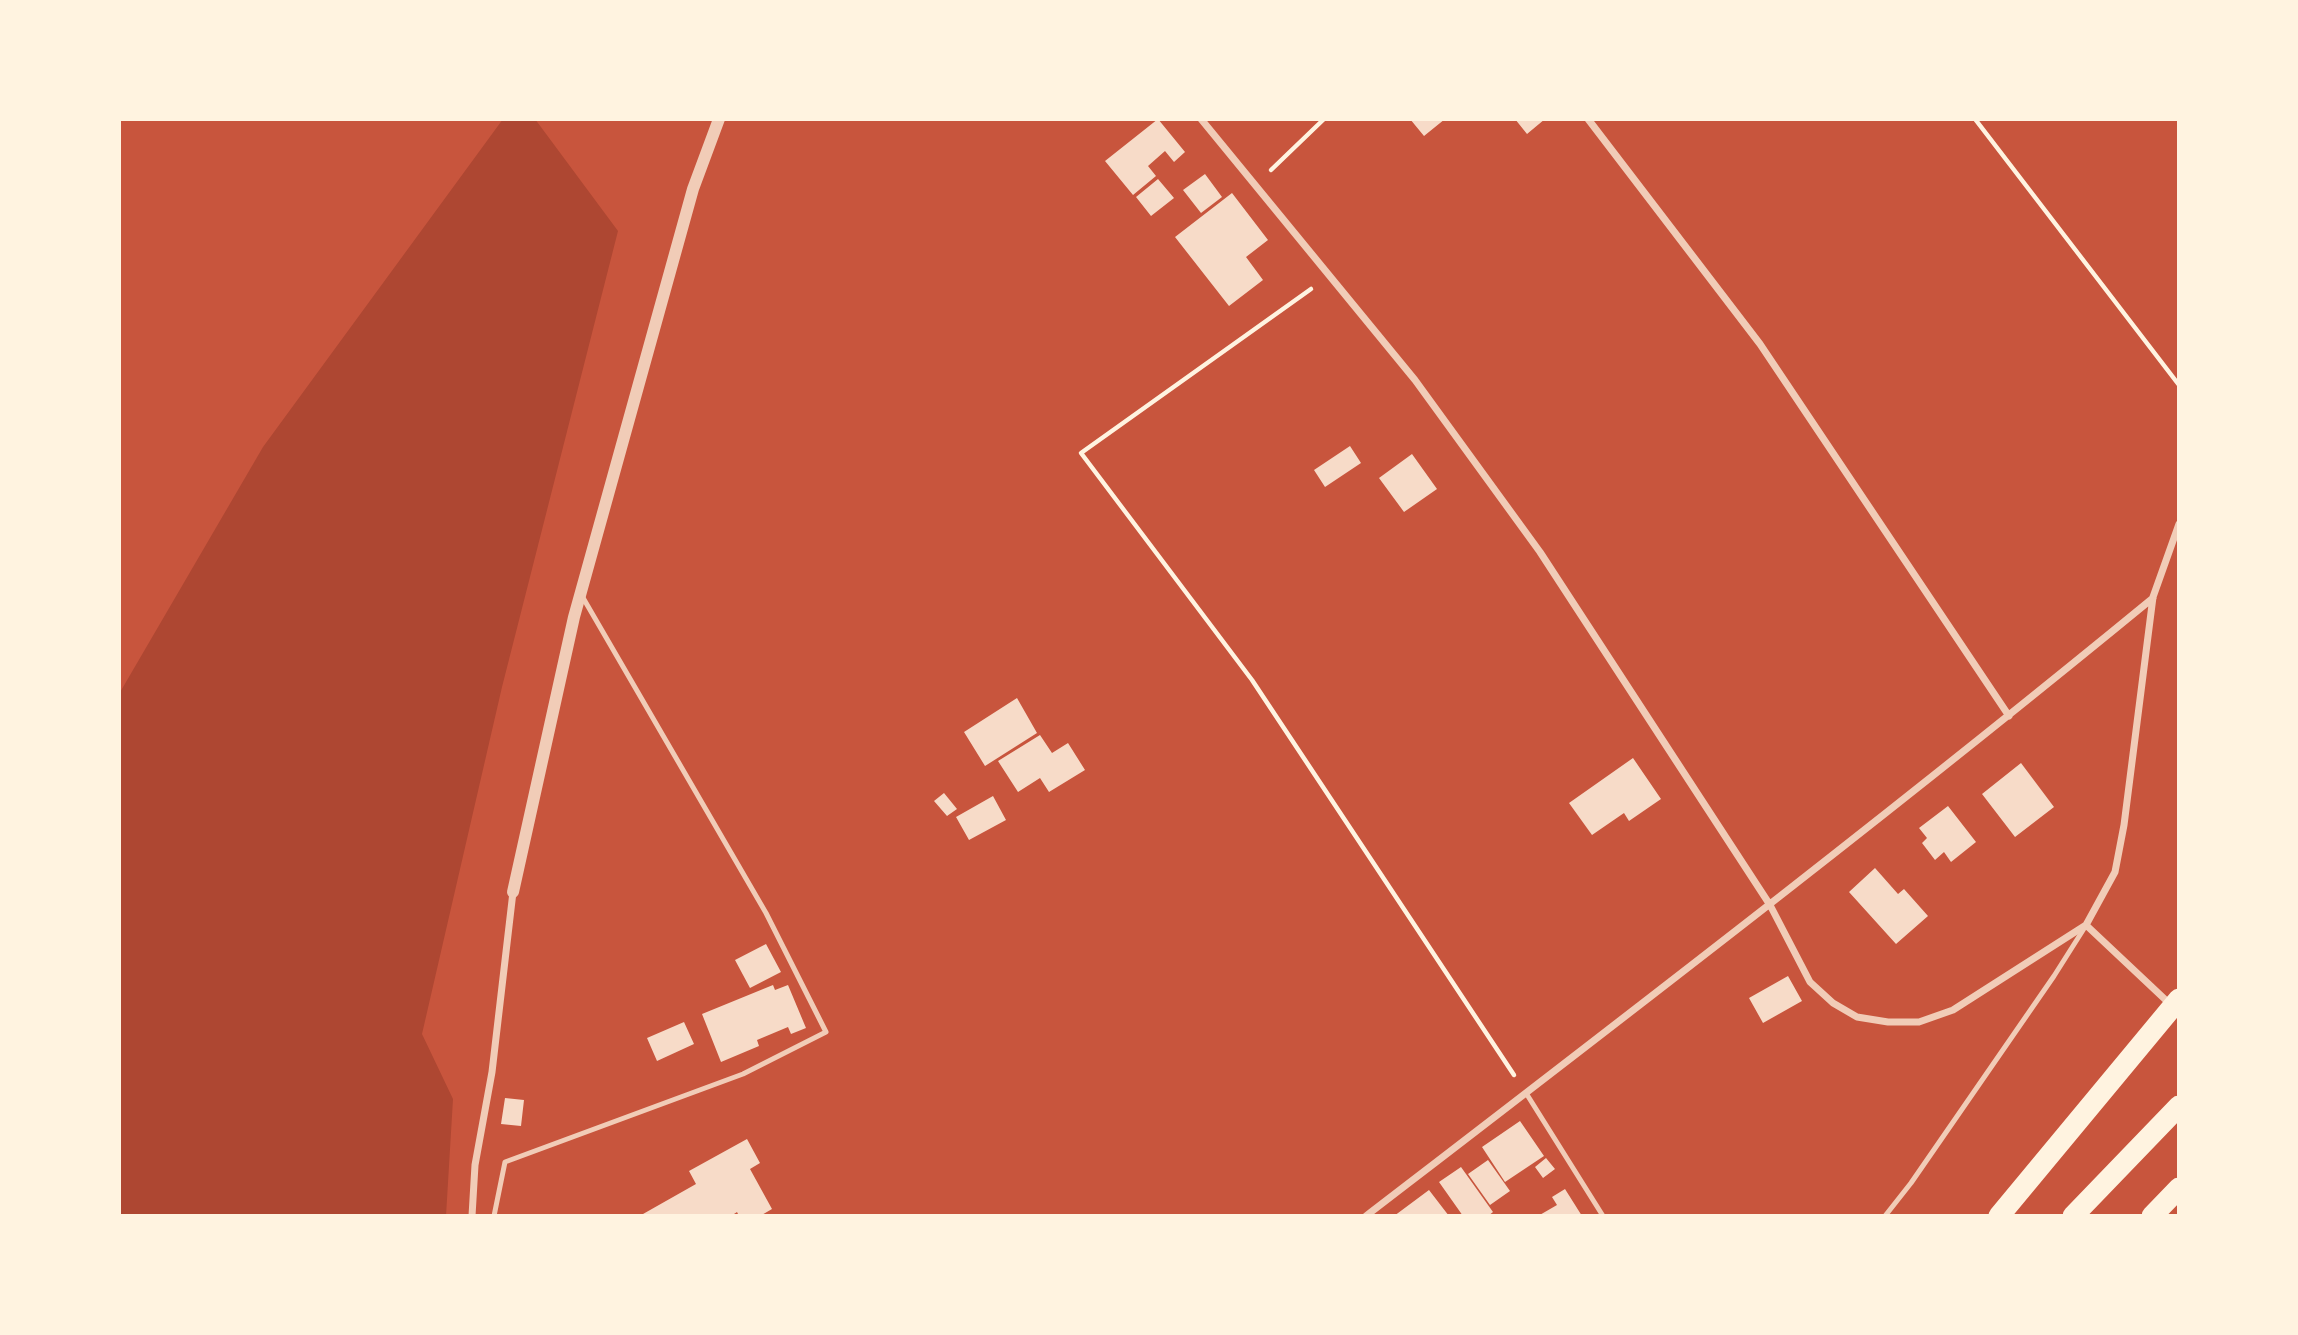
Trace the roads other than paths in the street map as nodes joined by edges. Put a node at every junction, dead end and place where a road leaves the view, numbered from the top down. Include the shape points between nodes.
1 (719, 119) edge
2 (1201, 119) edge
3 (1588, 119) edge
4 (2179, 523) edge
5 (581, 593) junction
6 (2153, 597) junction
7 (2009, 716) junction
8 (513, 892) joint
9 (1770, 905) junction
10 (2086, 925) junction
11 (2179, 999) edge
12 (2179, 1013) edge
13 (1526, 1093) junction
14 (2179, 1106) edge
15 (2179, 1188) edge
16 (472, 1216) edge
17 (494, 1216) edge
18 (1366, 1216) edge
19 (1603, 1216) edge
20 (1885, 1216) edge
21 (1999, 1216) edge
22 (2073, 1216) edge
23 (2152, 1216) edge

1 - 5 street via 692,189
2 - 9 street via 1415,380 1540,552
3 - 7 street via 1760,344
4 - 6 street
5 - 8 street
5 - 17 lane via 766,913 826,1032 743,1074 505,1162
6 - 7 street
6 - 10 street via 2115,872
7 - 9 street
8 - 16 street
9 - 10 street via 1810,982 1857,1017 1888,1022 1919,1022 1953,1010
9 - 13 street
10 - 12 street
10 - 20 lane
11 - 21 highway
13 - 18 street
13 - 19 lane
14 - 22 highway
15 - 23 highway

